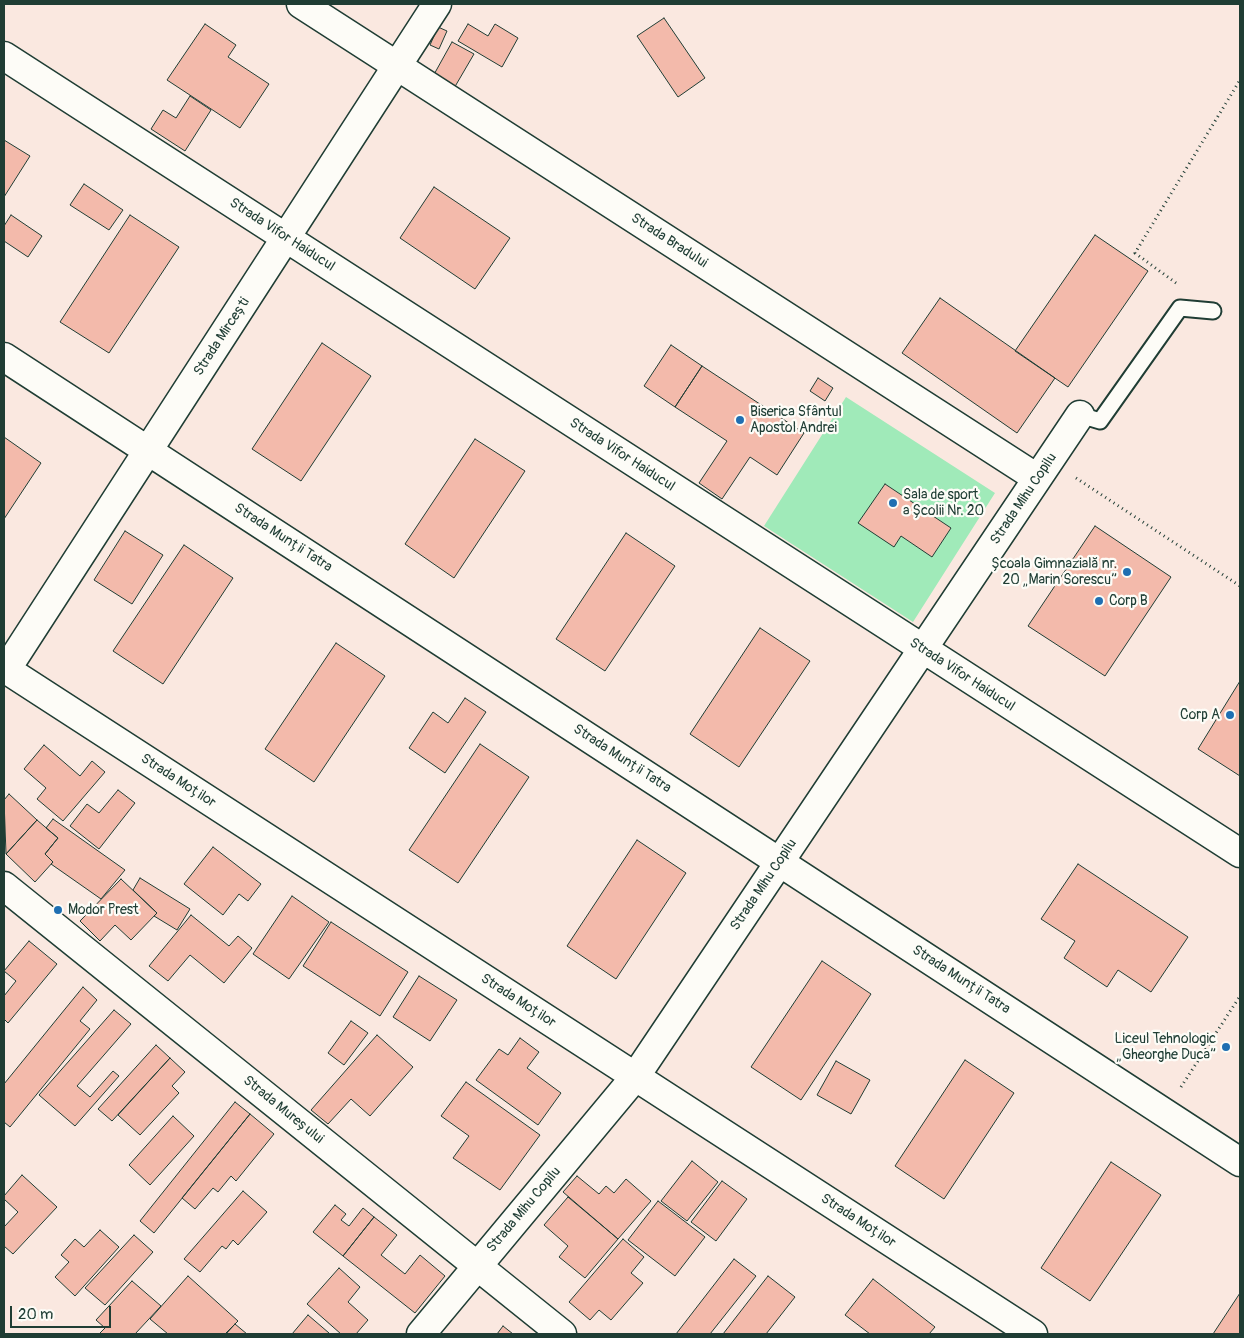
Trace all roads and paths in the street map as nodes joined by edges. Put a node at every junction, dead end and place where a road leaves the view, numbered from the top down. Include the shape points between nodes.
1 (301, 4) edge
2 (437, 4) edge
3 (4, 56) edge
4 (397, 66) junction
5 (1240, 80) edge
6 (286, 238) junction
7 (1134, 253) dead end
8 (1213, 310) dead end
9 (4, 357) edge
10 (1080, 415) joint
11 (148, 451) junction
12 (1043, 469) junction
13 (1240, 586) edge
14 (922, 650) junction
15 (5, 669) edge
16 (1240, 853) edge
17 (780, 862) junction
18 (4, 886) edge
19 (1240, 996) edge
20 (636, 1077) junction
21 (1165, 1113) junction
22 (1240, 1162) edge
23 (478, 1267) junction
24 (421, 1334) edge
25 (562, 1334) edge
26 (1032, 1334) edge

1 - 4 street, Strada Bradului
2 - 4 street, Strada Mircești
3 - 6 street, Strada Vifor Haiducul
4 - 6 street, Strada Mircești
4 - 12 street, Strada Bradului
5 - 7 path
6 - 11 street, Strada Mircești
6 - 14 street, Strada Vifor Haiducul
8 - 10 lane via 1180,308 1100,421
9 - 11 street, Strada Munții Tatra
10 - 12 street, Strada Mihu Copilu
11 - 15 street, Strada Mircești
11 - 17 street, Strada Munții Tatra
12 - 13 path
12 - 14 street, Strada Mihu Copilu
14 - 16 street, Strada Vifor Haiducul
14 - 17 street, Strada Mihu Copilu
15 - 20 street, Strada Moților
17 - 20 street, Strada Mihu Copilu
17 - 21 street, Strada Munții Tatra
18 - 23 street, Strada Mureșului
19 - 21 path
20 - 23 street, Strada Mihu Copilu
20 - 26 street, Strada Moților
21 - 22 street, Strada Munții Tatra
23 - 24 street, Strada Mihu Copilu
23 - 25 street, Strada Mureșului

